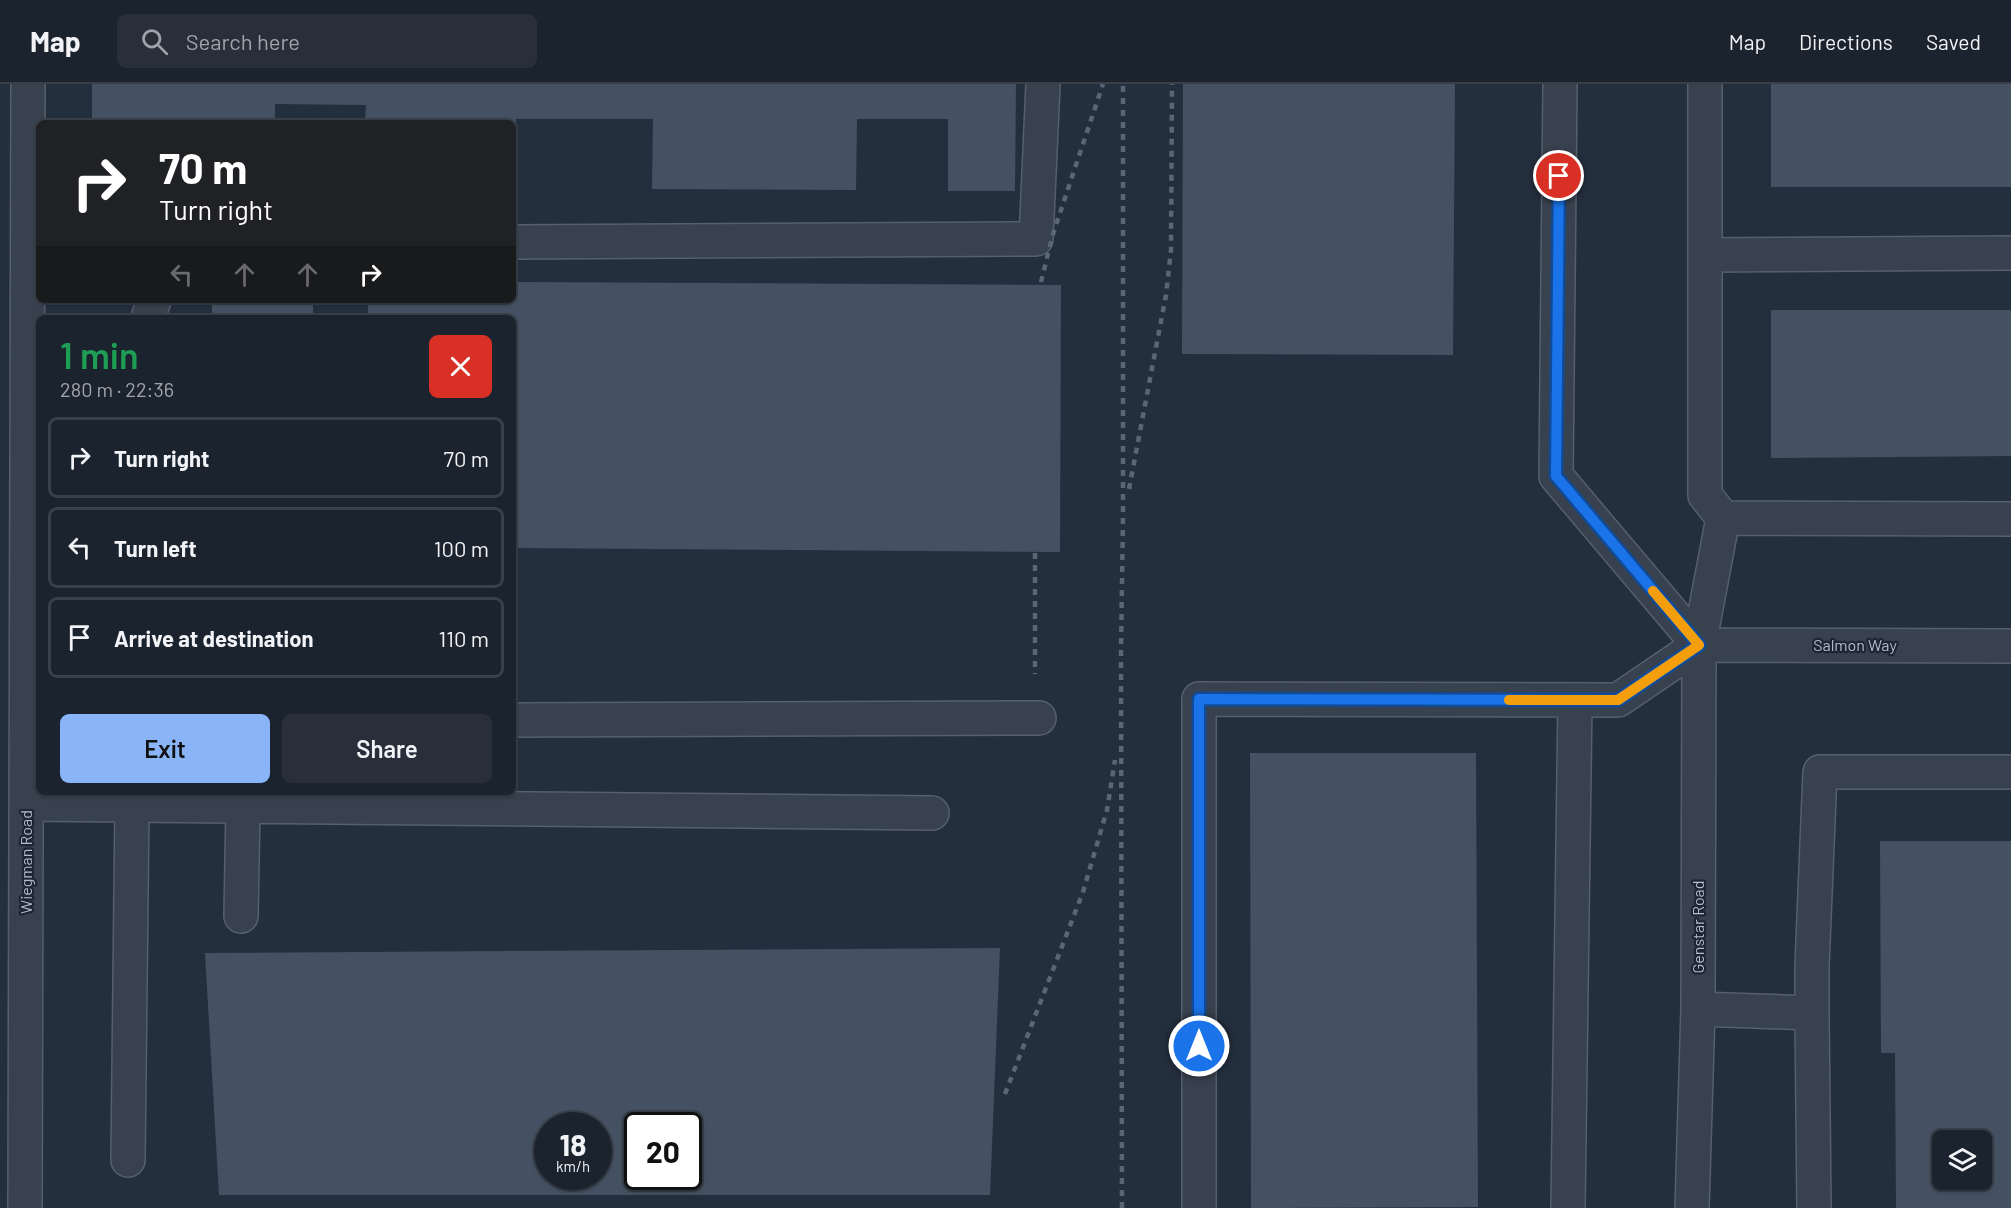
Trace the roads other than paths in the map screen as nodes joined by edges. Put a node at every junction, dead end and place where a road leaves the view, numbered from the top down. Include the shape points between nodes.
1 (28, 84) edge
2 (1043, 84) edge
3 (1560, 84) edge
4 (1706, 84) edge
5 (516, 242) edge
6 (33, 250) edge
7 (2011, 253) edge
8 (1705, 255) junction
9 (1723, 518) junction
10 (2011, 519) edge
11 (13, 608) edge
12 (1699, 645) junction
13 (2011, 646) edge
14 (1575, 700) junction
15 (33, 716) edge
16 (1039, 718) dead end
17 (516, 720) edge
18 (2007, 772) dead end
19 (315, 800) edge
20 (26, 804) junction
21 (132, 805) junction
22 (243, 806) junction
23 (932, 813) dead end
24 (241, 916) dead end
25 (13, 1007) edge
26 (1698, 1009) junction
27 (1812, 1013) junction
28 (128, 1160) dead end
29 (25, 1208) edge
30 (1199, 1208) edge
31 (1568, 1208) edge
32 (1692, 1208) edge
33 (1814, 1208) edge

1 - 6 street, Wiegman Road
2 - 5 street via 1036,239
3 - 12 street via 1556,476
4 - 8 street
6 - 11 street, Wiegman Road
7 - 8 street
8 - 9 street via 1705,495
9 - 10 street
9 - 12 street, Genstar Road
11 - 15 street, Wiegman Road
12 - 13 street, Salmon Way
12 - 14 street via 1618,700
12 - 26 street, Genstar Road
14 - 30 street via 1199,699
14 - 31 street
15 - 20 street, Wiegman Road
16 - 17 street
18 - 27 street via 1820,772
19 - 22 street
19 - 23 street
20 - 21 street
20 - 25 street, Wiegman Road
21 - 22 street
21 - 28 street
22 - 24 street
25 - 29 street, Wiegman Road
26 - 27 street
26 - 32 street, Genstar Road
27 - 33 street

